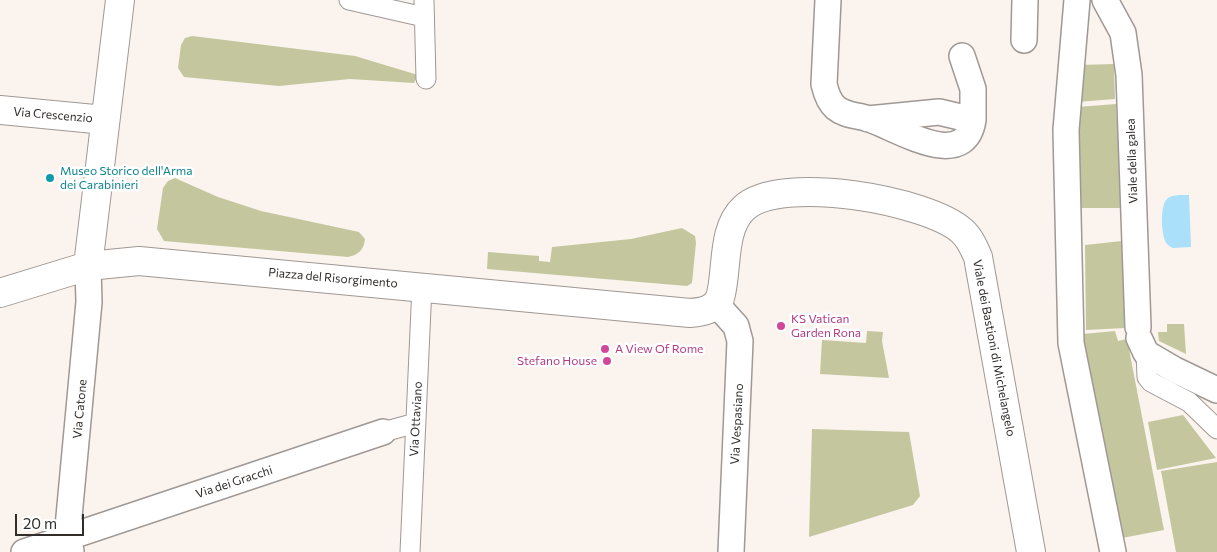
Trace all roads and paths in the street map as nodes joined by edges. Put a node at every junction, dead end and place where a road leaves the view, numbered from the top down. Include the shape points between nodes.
1 (120, 0) edge
2 (349, 0) edge
3 (828, 0) edge
4 (1025, 0) edge
5 (1078, 0) edge
6 (1105, 0) edge
7 (424, 8) edge
8 (1024, 40) dead end
9 (962, 56) dead end
10 (426, 78) dead end
11 (0, 110) edge
12 (868, 119) junction
13 (105, 120) junction
14 (973, 120) junction
15 (88, 266) junction
16 (422, 286) junction
17 (0, 293) edge
18 (717, 305) junction
19 (1141, 339) junction
20 (1217, 390) edge
21 (416, 422) junction
22 (1217, 429) edge
23 (384, 432) joint
24 (69, 545) edge
25 (24, 552) edge
26 (410, 552) edge
27 (731, 552) edge
28 (1031, 552) edge
29 (1113, 552) edge

1 - 13 main road
2 - 7 street
3 - 12 street via 826,93 842,112
4 - 8 street
5 - 29 street via 1066,130 1071,343
6 - 19 street, Viale della galea via 1123,33 1129,76
7 - 10 street
9 - 14 street via 973,89
11 - 13 main road, Via Crescenzio
12 - 14 street via 939,112
12 - 14 street via 937,144 964,140 970,133
13 - 15 main road
15 - 16 main road, Piazza del Risorgimento via 139,261
15 - 17 main road, Piazza del Risorgimento
15 - 24 street, Via Catone via 89,302
16 - 18 main road, Piazza del Risorgimento via 690,313
16 - 21 street, Via Ottaviano
18 - 27 street, Via Vespasiano via 736,326 740,341
18 - 28 main road, Viale dei Bastioni di Michelangelo via 734,224 744,208 764,198 829,192 877,199 933,215 957,228 967,236 982,271
19 - 20 street via 1175,370
19 - 22 street via 1147,376 1151,382 1189,402
21 - 23 street, Via dei Gracchi
21 - 26 street, Via Ottaviano
23 - 24 street, Via dei Gracchi
24 - 25 street, Via dei Gracchi

